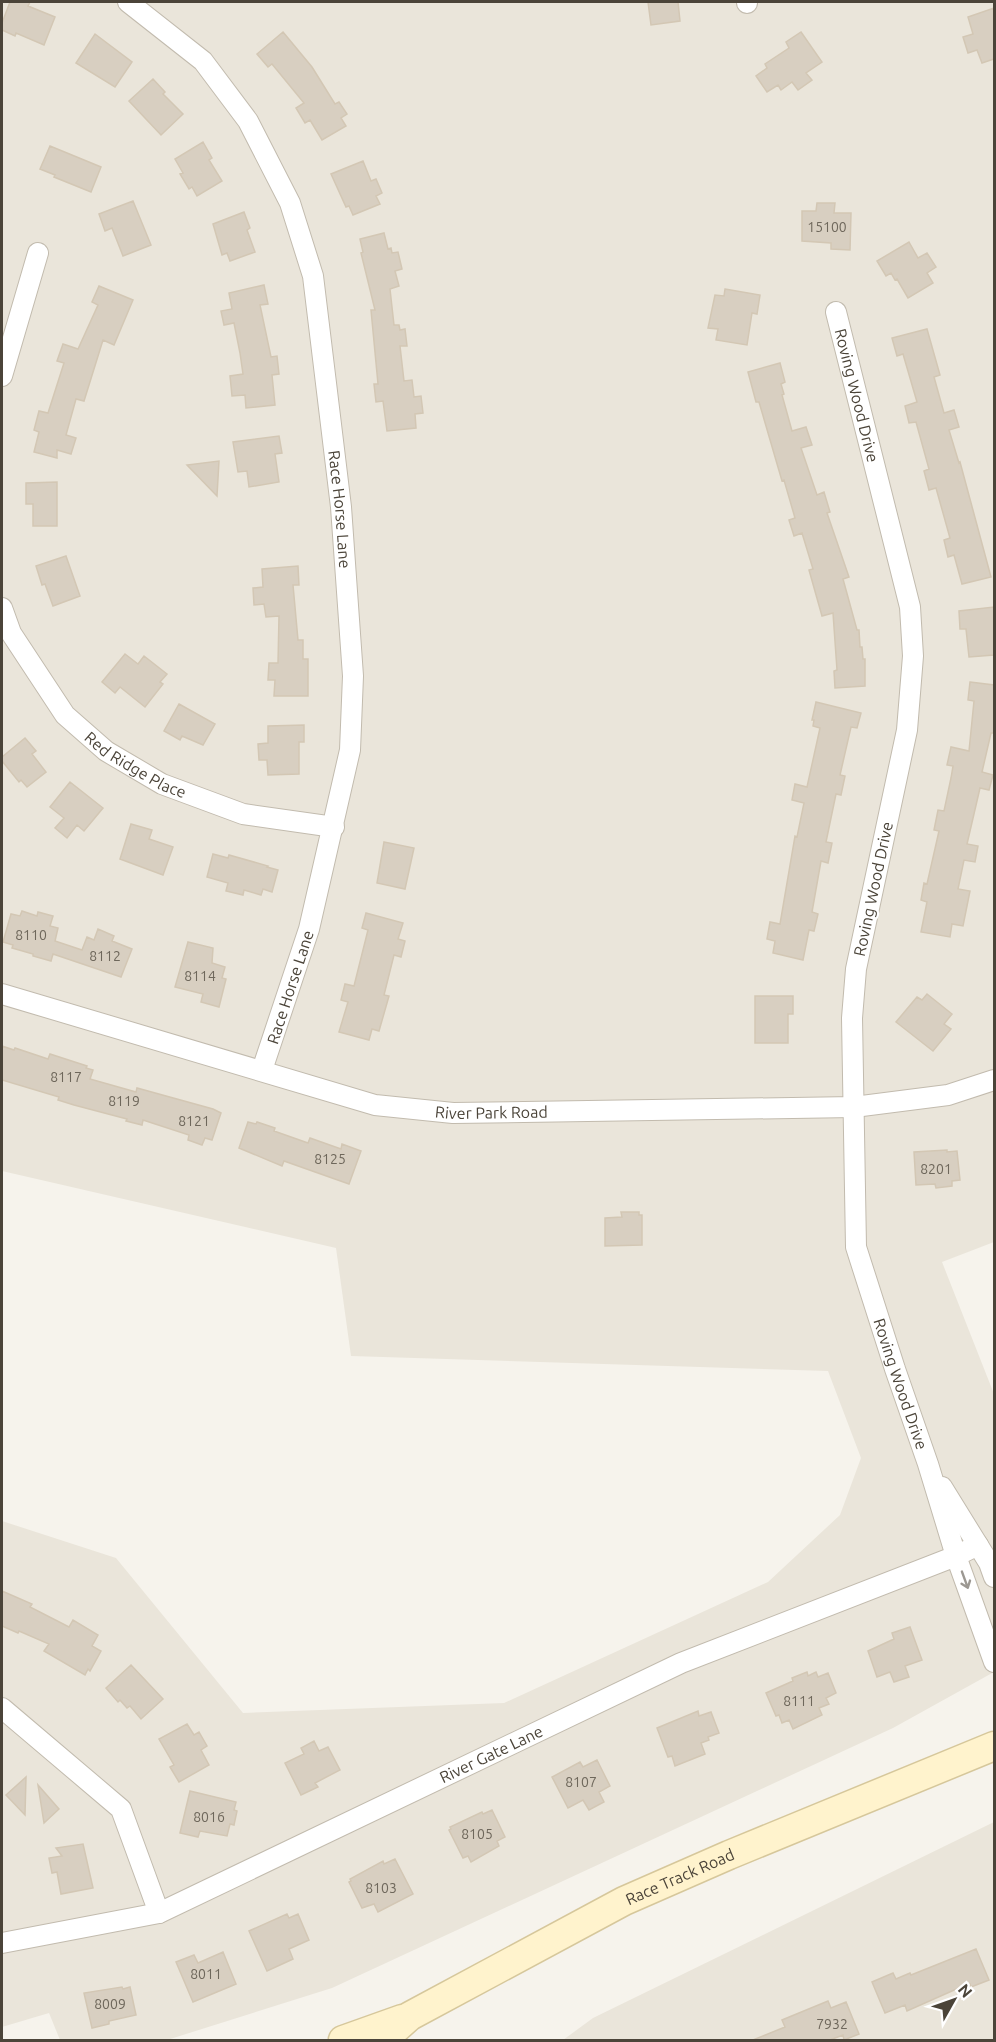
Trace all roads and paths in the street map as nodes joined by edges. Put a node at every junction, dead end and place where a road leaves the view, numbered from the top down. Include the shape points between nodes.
1 (129, 2) edge
2 (38, 253) dead end
3 (836, 312) dead end
4 (2, 376) edge
5 (2, 608) edge
6 (334, 827) junction
7 (2, 994) edge
8 (262, 1070) junction
9 (994, 1080) edge
10 (854, 1107) junction
11 (928, 1464) junction
12 (978, 1545) junction
13 (956, 1556) junction
14 (994, 1577) edge
15 (994, 1662) edge
16 (2, 1708) edge
17 (994, 1746) edge
18 (159, 1913) junction
19 (2, 1943) edge
20 (410, 2016) junction
21 (343, 2040) edge
22 (383, 2040) edge

1 - 6 street, Race Horse Lane via 203,61 248,121 290,203 313,276 341,507 353,676 350,750
2 - 4 street
3 - 10 street, Roving Wood Drive via 910,607 913,656 907,730 856,969 852,1018
5 - 6 street, Red Ridge Place via 11,633 64,715 106,751 162,784 243,814
6 - 8 street, Race Horse Lane via 309,929
7 - 8 street, River Park Road
8 - 10 street, River Park Road via 375,1105 453,1113
9 - 10 street, River Park Road via 948,1095
10 - 11 street, Roving Wood Drive via 856,1247
11 - 12 street, Roving Wood Drive
11 - 13 street, Roving Wood Drive
12 - 13 street, River Gate Lane
12 - 14 street, Roving Wood Drive
13 -> 15 street, Roving Wood Drive
13 - 18 street, River Gate Lane via 681,1663
16 - 18 street via 121,1809
17 - 20 street, Race Track Road via 624,1901
18 - 19 street, River Gate Lane
20 - 21 street
20 - 22 street, Race Track Road

